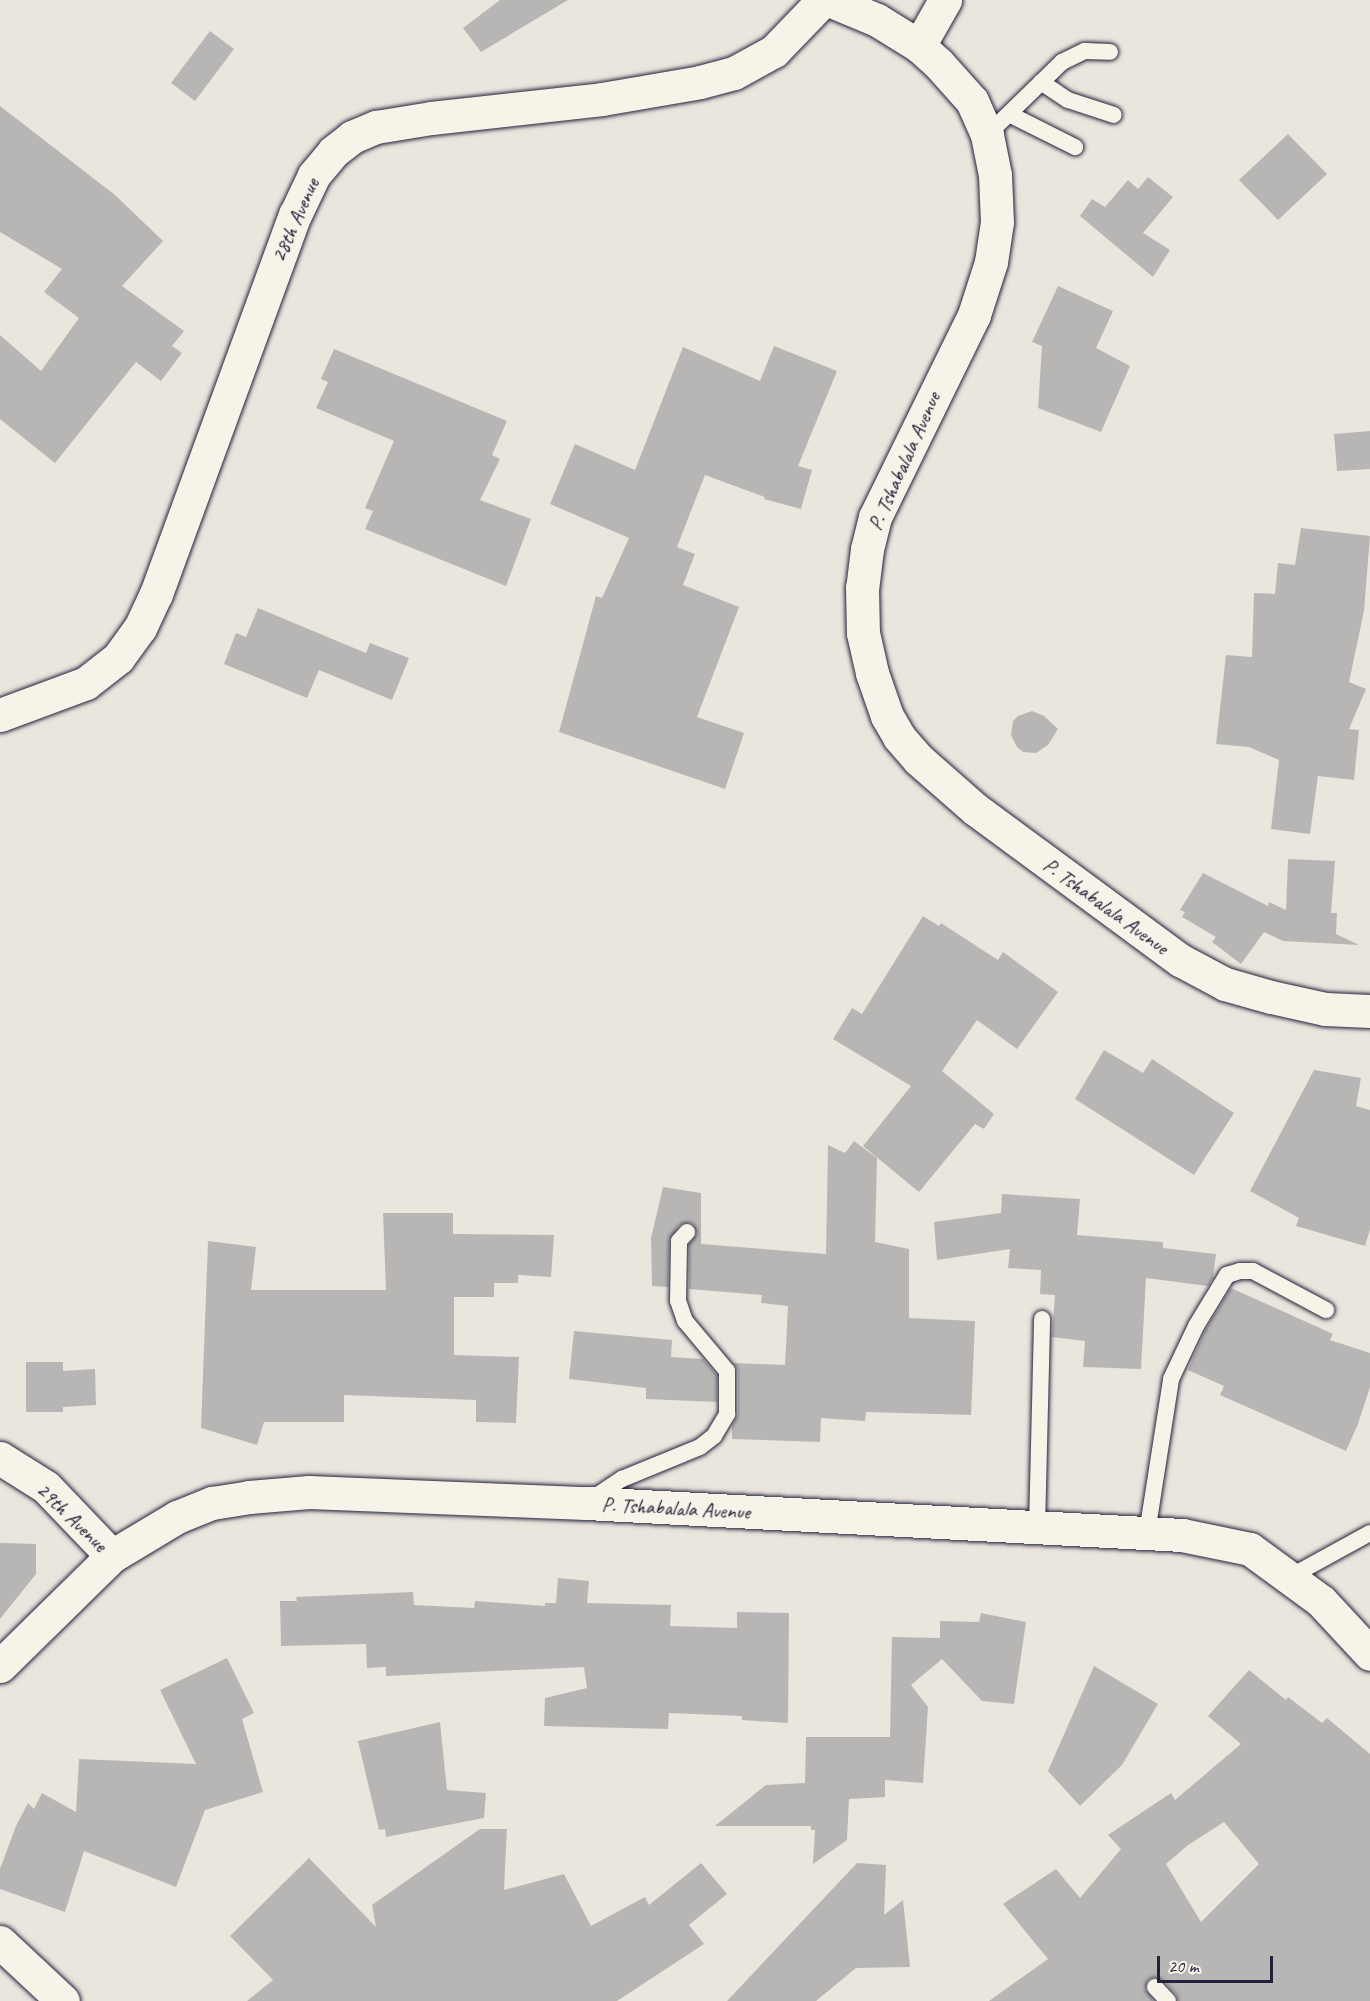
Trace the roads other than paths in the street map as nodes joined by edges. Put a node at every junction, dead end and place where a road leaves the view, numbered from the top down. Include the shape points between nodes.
1 (823, 0) edge
2 (829, 0) edge
3 (945, 0) edge
4 (919, 46) junction
5 (1110, 52) dead end
6 (1041, 82) junction
7 (1114, 115) dead end
8 (998, 124) junction
9 (1075, 147) dead end
10 (0, 716) edge
11 (1370, 1011) edge
12 (687, 1232) dead end
13 (1326, 1310) dead end
14 (1042, 1319) dead end
15 (0, 1458) edge
16 (586, 1503) junction
17 (1038, 1528) junction
18 (1147, 1533) junction
19 (1370, 1533) edge
20 (112, 1556) junction
21 (1290, 1577) junction
22 (1370, 1654) edge
23 (0, 1666) edge
24 (0, 1942) edge
25 (1155, 1988) dead end
26 (63, 2001) edge
27 (1168, 2001) edge

1 - 10 street, 28th Avenue via 774,51 734,73 602,99 431,117 376,127 352,137 333,152 314,175 295,214 140,628 118,658 86,683
2 - 4 street, P. Tshabalala Avenue via 877,20
3 - 4 street
4 - 8 street, P. Tshabalala Avenue
5 - 6 lane via 1084,51 1062,62
6 - 7 lane via 1068,100
6 - 8 lane
8 - 9 lane
8 - 11 street, P. Tshabalala Avenue via 997,222 991,262 974,315 875,517 867,549 862,587 863,633 887,716 918,759 975,809 1180,960 1225,984 1271,997 1325,1009
12 - 16 lane via 679,1241 678,1301 685,1321 727,1371 727,1414 714,1436 700,1447 622,1479
13 - 18 lane via 1253,1271 1227,1275 1196,1326 1171,1379
14 - 17 lane
15 - 20 street, 29th Avenue via 46,1487
16 - 17 street, P. Tshabalala Avenue
16 - 20 street, P. Tshabalala Avenue via 309,1492 249,1497 212,1503 177,1517
17 - 18 street, P. Tshabalala Avenue
18 - 21 street, P. Tshabalala Avenue via 1182,1535 1250,1549
19 - 21 lane
20 - 23 street, P. Tshabalala Avenue
21 - 22 street, P. Tshabalala Avenue via 1321,1601
24 - 26 street
25 - 27 lane

